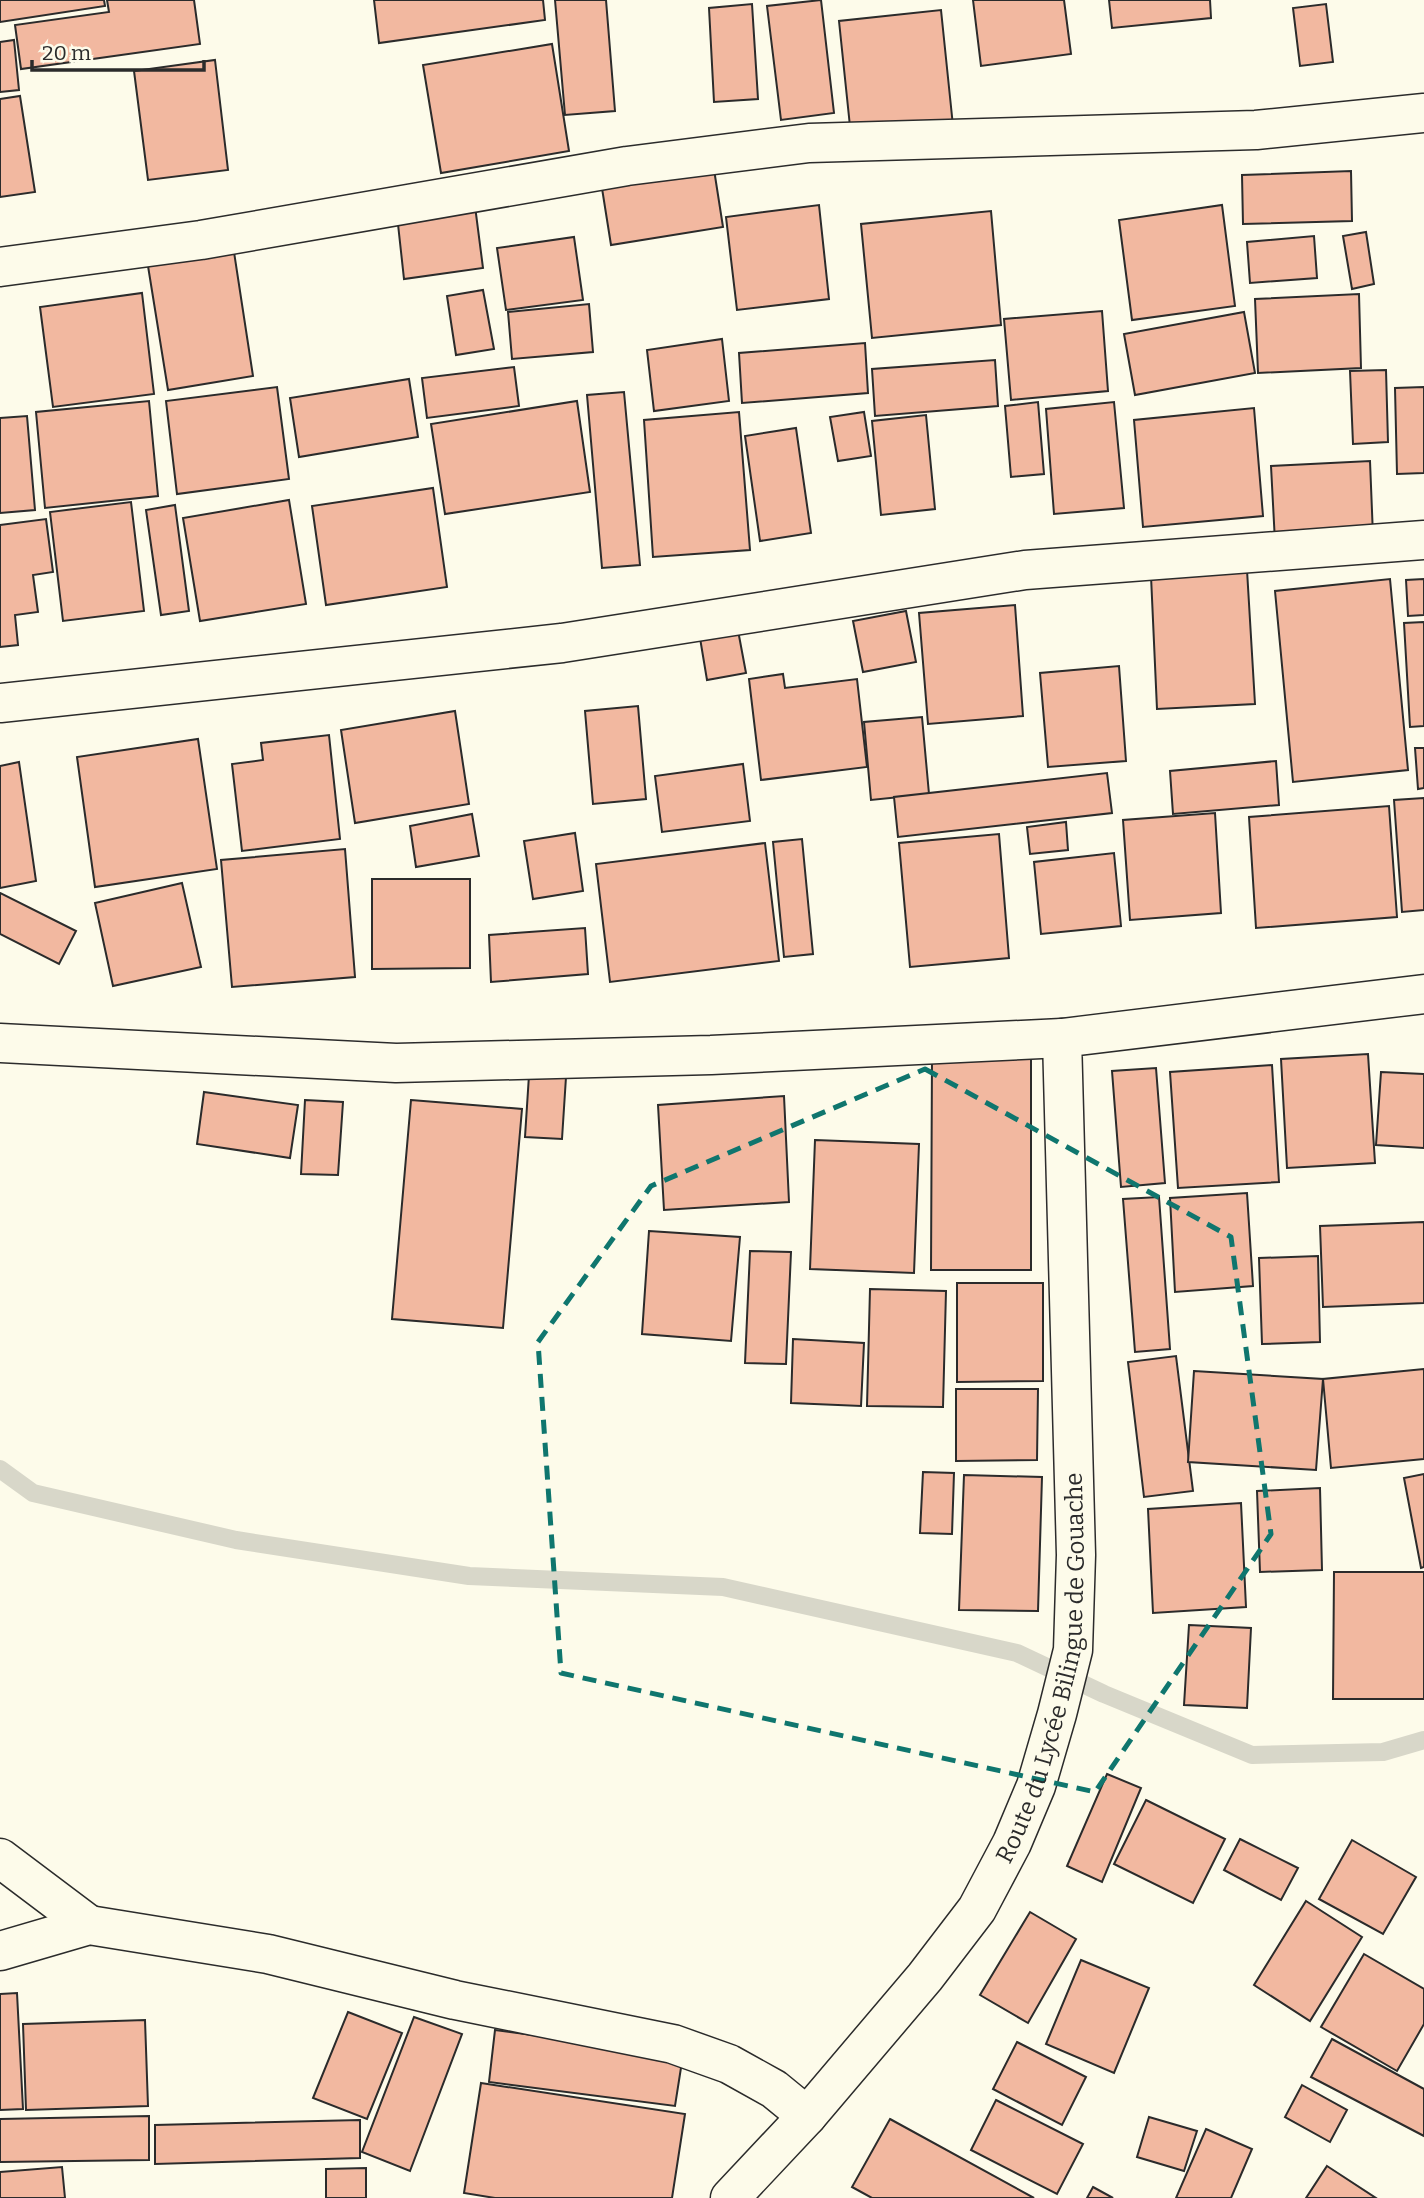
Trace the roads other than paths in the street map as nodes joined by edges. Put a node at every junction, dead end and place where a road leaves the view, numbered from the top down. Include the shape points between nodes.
1 (1424, 113) edge
2 (0, 267) edge
3 (1424, 540) edge
4 (0, 703) edge
5 (1424, 993) edge
6 (1062, 1038) junction
7 (0, 1043) edge
8 (0, 1858) edge
9 (89, 1926) junction
10 (0, 1951) edge
11 (807, 2116) junction
12 (730, 2198) edge

1 - 2 street via 1256,130 809,143 627,166 201,240
3 - 4 street via 1025,570 562,643
5 - 6 street
6 - 7 street via 711,1055 396,1063
6 - 11 street, Route du Lycée Bilingue de Gouache via 1076,1555 1073,1650 1036,1786 977,1909
8 - 9 street
9 - 10 street
9 - 11 street via 268,1954 455,2000 673,2044 729,2064 774,2089
11 - 12 street, Route du Lycée Bilingue de Gouache

